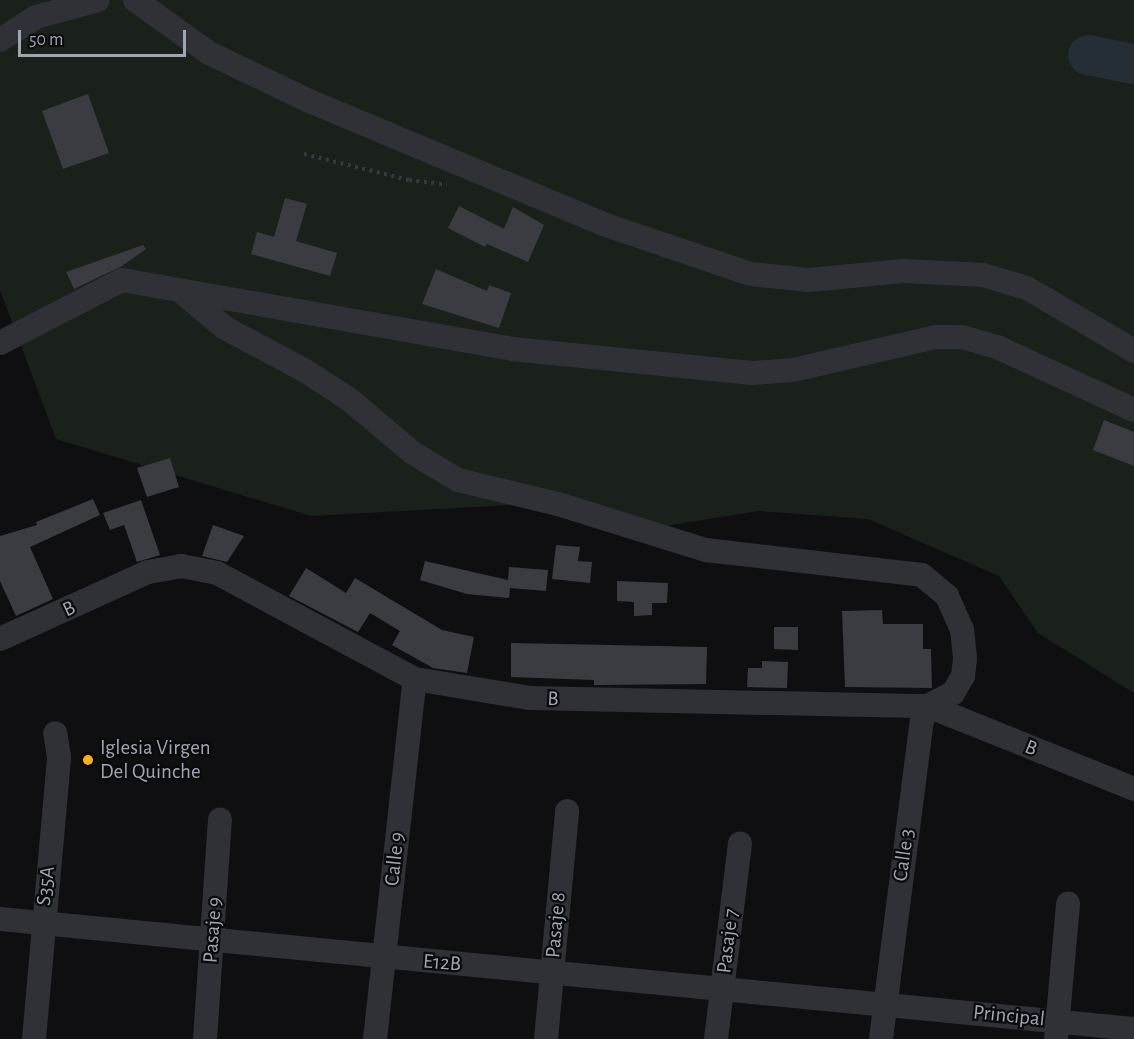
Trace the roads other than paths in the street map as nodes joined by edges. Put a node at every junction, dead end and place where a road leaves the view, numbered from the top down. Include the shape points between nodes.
1 (99, 0) edge
2 (135, 0) edge
3 (0, 40) edge
4 (183, 293) junction
5 (0, 343) edge
6 (1134, 351) edge
7 (1134, 410) edge
8 (0, 639) edge
9 (415, 679) junction
10 (928, 706) junction
11 (55, 733) dead end
12 (1134, 789) edge
13 (567, 811) dead end
14 (220, 820) dead end
15 (740, 843) dead end
16 (1068, 904) dead end
17 (0, 919) edge
18 (42, 924) junction
19 (212, 940) junction
20 (385, 958) junction
21 (552, 973) junction
22 (723, 991) junction
23 (884, 1004) junction
24 (1134, 1029) edge
25 (1057, 1030) edge
26 (34, 1039) edge
27 (205, 1039) edge
28 (375, 1039) edge
29 (546, 1039) edge
30 (716, 1039) edge
31 (881, 1039) edge

1 - 3 street via 36,17
2 - 6 street via 209,53 603,224 750,274 809,280 904,271 983,275 1027,288
4 - 5 street via 122,280
4 - 7 street via 512,349 752,373 793,370 936,337 962,337 997,347
4 - 10 street via 225,328 340,394 413,453 458,480 558,504 706,550 922,575 947,596 962,628 965,658 963,676 953,693
8 - 9 street, B via 148,572 181,566 217,573
9 - 10 street, B via 530,698
9 - 20 street, Calle 9
10 - 12 street, B
10 - 23 street, Calle 3 via 922,721
11 - 18 street, S35A via 59,756
13 - 21 street, Pasaje 8
14 - 19 street, Pasaje 9
15 - 22 street, Pasaje 7
16 - 25 street
17 - 18 street, E12B
18 - 19 street, E12B
18 - 26 street, S35A
19 - 20 street, E12B
19 - 27 street, Pasaje 9
20 - 21 street, E12B
20 - 28 street, Calle 9
21 - 22 street, E12B
21 - 29 street, Pasaje 8
22 - 23 street, E12B
22 - 30 street, Pasaje 7
23 - 25 street, Principal
23 - 31 street, Calle 3
24 - 25 street, Principal

